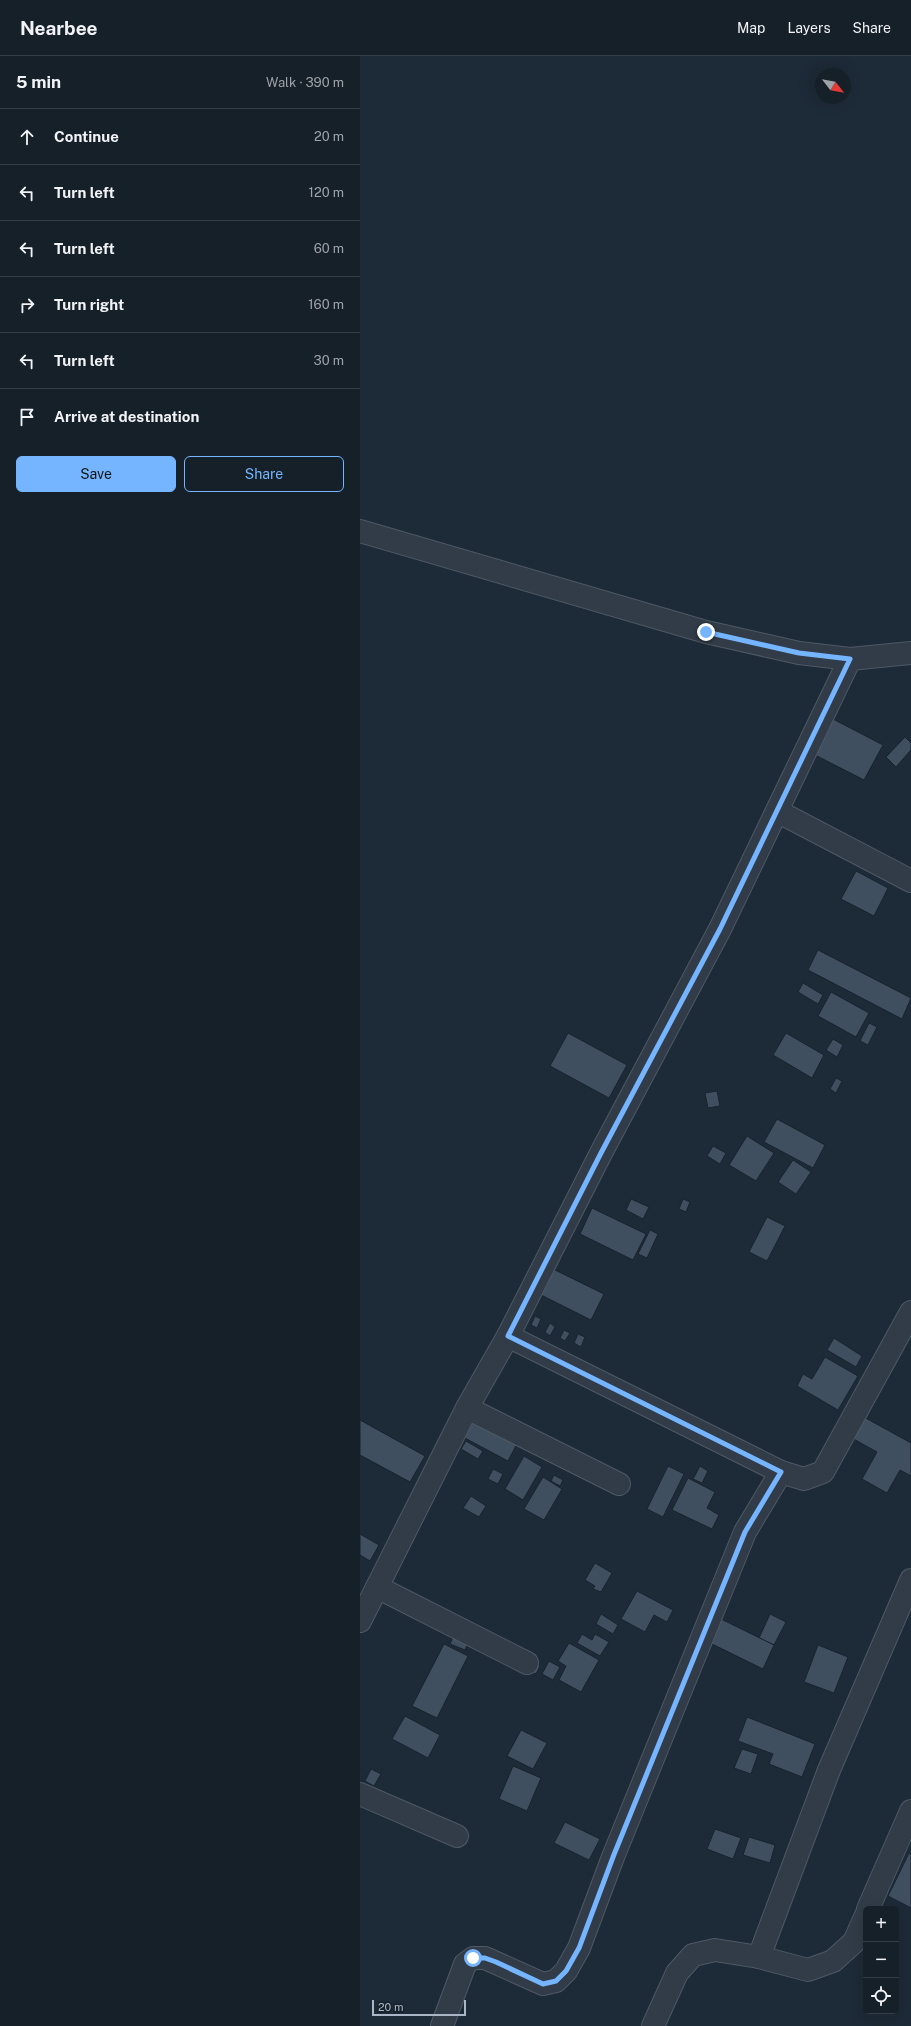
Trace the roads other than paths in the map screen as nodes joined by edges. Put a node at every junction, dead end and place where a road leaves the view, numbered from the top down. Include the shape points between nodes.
1 (360, 531) edge
2 (911, 653) edge
3 (850, 659) junction
4 (777, 811) junction
5 (911, 880) edge
6 (911, 1312) edge
7 (508, 1336) junction
8 (467, 1408) junction
9 (781, 1472) junction
10 (619, 1484) dead end
11 (911, 1580) edge
12 (377, 1587) junction
13 (360, 1621) edge
14 (527, 1663) dead end
15 (360, 1794) edge
16 (911, 1811) edge
17 (457, 1836) dead end
18 (869, 1906) edge
19 (863, 1922) edge
20 (759, 1957) junction
21 (442, 2026) edge
22 (653, 2026) edge

1 - 3 street via 706,632 799,653
2 - 3 street
3 - 4 street
4 - 5 street
4 - 7 street via 716,936
6 - 9 street via 823,1472 804,1479
7 - 8 street
7 - 9 street
8 - 10 street
8 - 12 street
9 - 21 street via 745,1532 613,1857 579,1948 566,1971 556,1981 543,1984 491,1960 473,1958 465,1964
11 - 20 street via 829,1770
12 - 13 street
12 - 14 street
15 - 17 street
16 - 18 street
19 - 20 street via 854,1942 833,1961 808,1970
20 - 22 street via 715,1950 693,1955 677,1973

